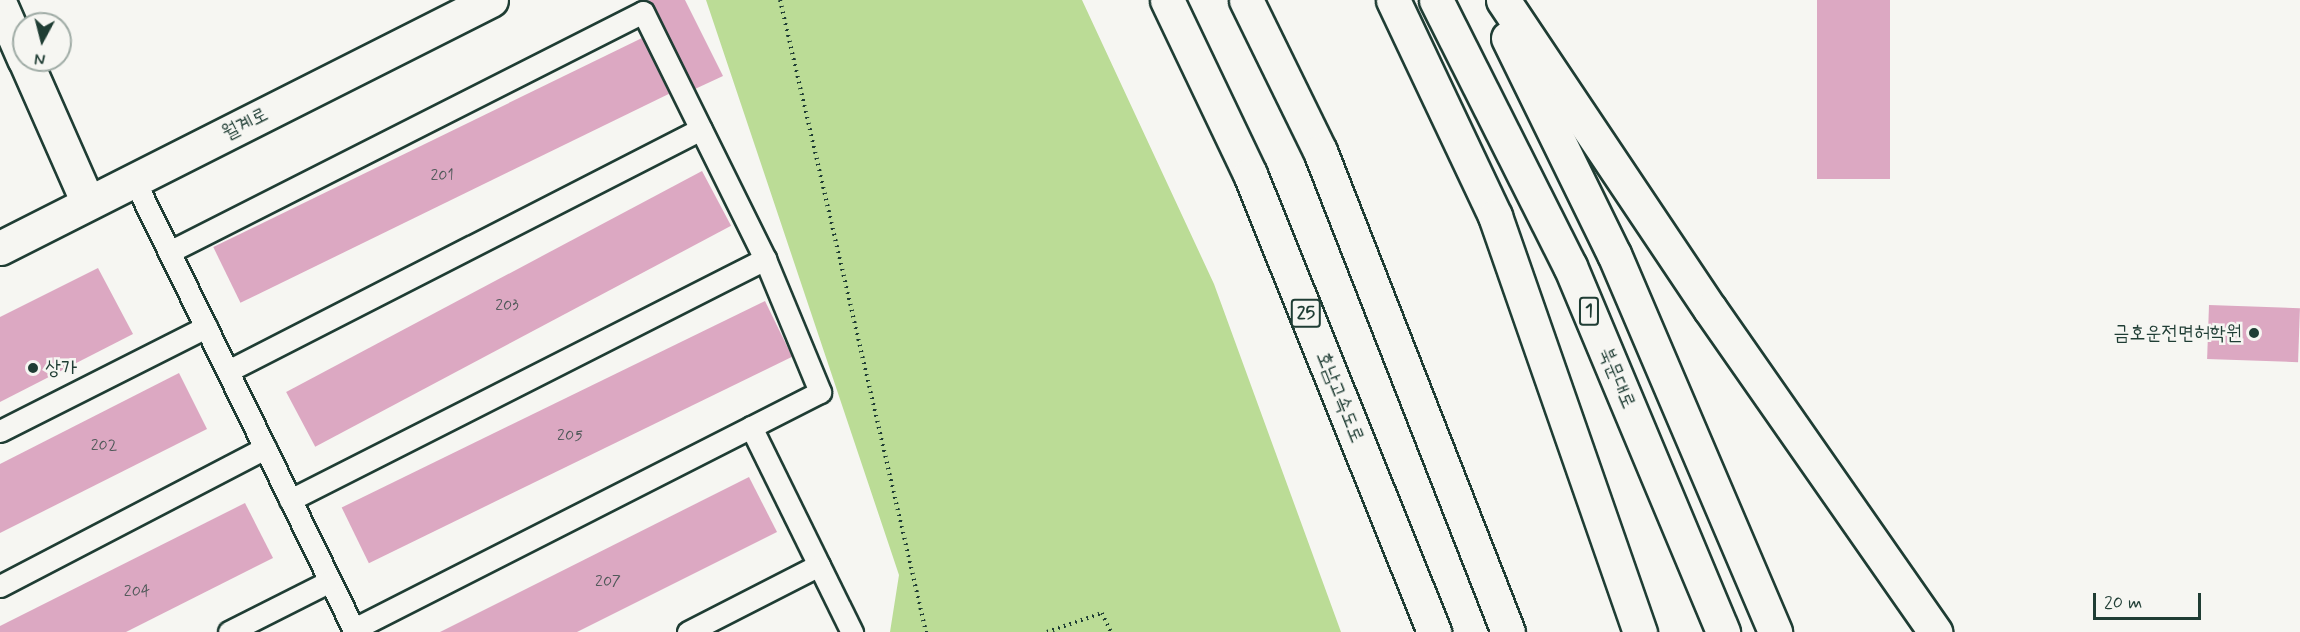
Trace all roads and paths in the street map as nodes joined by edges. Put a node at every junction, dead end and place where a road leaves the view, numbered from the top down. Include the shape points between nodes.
1 (490, 0) edge
2 (780, 0) edge
3 (1167, 0) edge
4 (1246, 0) edge
5 (1393, 0) edge
6 (1436, 0) edge
7 (1489, 0) edge
8 (1503, 0) edge
9 (0, 4) edge
10 (12, 32) edge
11 (30, 72) edge
12 (701, 129) junction
13 (134, 180) junction
14 (88, 203) junction
15 (0, 248) edge
16 (169, 252) junction
17 (765, 259) junction
18 (206, 327) junction
19 (228, 371) junction
20 (751, 427) junction
21 (0, 431) edge
22 (265, 448) junction
23 (290, 500) junction
24 (819, 565) junction
25 (330, 581) junction
26 (0, 586) edge
27 (354, 630) edge
28 (229, 632) edge
29 (688, 632) edge
30 (852, 632) edge
31 (926, 632) edge
32 (1047, 632) edge
33 (1111, 632) edge
34 (1434, 632) edge
35 (1508, 632) edge
36 (1640, 632) edge
37 (1723, 632) edge
38 (1775, 632) edge
39 (1935, 632) edge

1 - 13 main road, 월계로
2 - 31 path
3 - 34 main road, 호남고속도로 / 25 via 1250,174
4 - 35 main road via 1320,151
5 - 36 main road via 1494,216
6 - 37 main road, 북문대로 / 1 via 1570,266
7 - 38 main road via 1614,254
8 - 39 main road via 1710,309
9 - 10 main road
11 - 14 main road
12 - 16 lane via 643,12
12 - 17 lane
12 - 19 lane
13 - 14 main road, 월계로
13 - 16 lane
14 - 15 main road, 월계로
16 - 18 lane
17 - 20 lane via 820,392
17 - 23 lane
18 - 19 lane
18 - 21 lane
19 - 22 lane
20 - 24 lane
20 - 27 lane
22 - 23 lane
22 - 26 lane
23 - 25 lane
24 - 29 lane
24 - 30 lane
25 - 27 lane
25 - 28 lane
32 - 33 path via 1102,613

